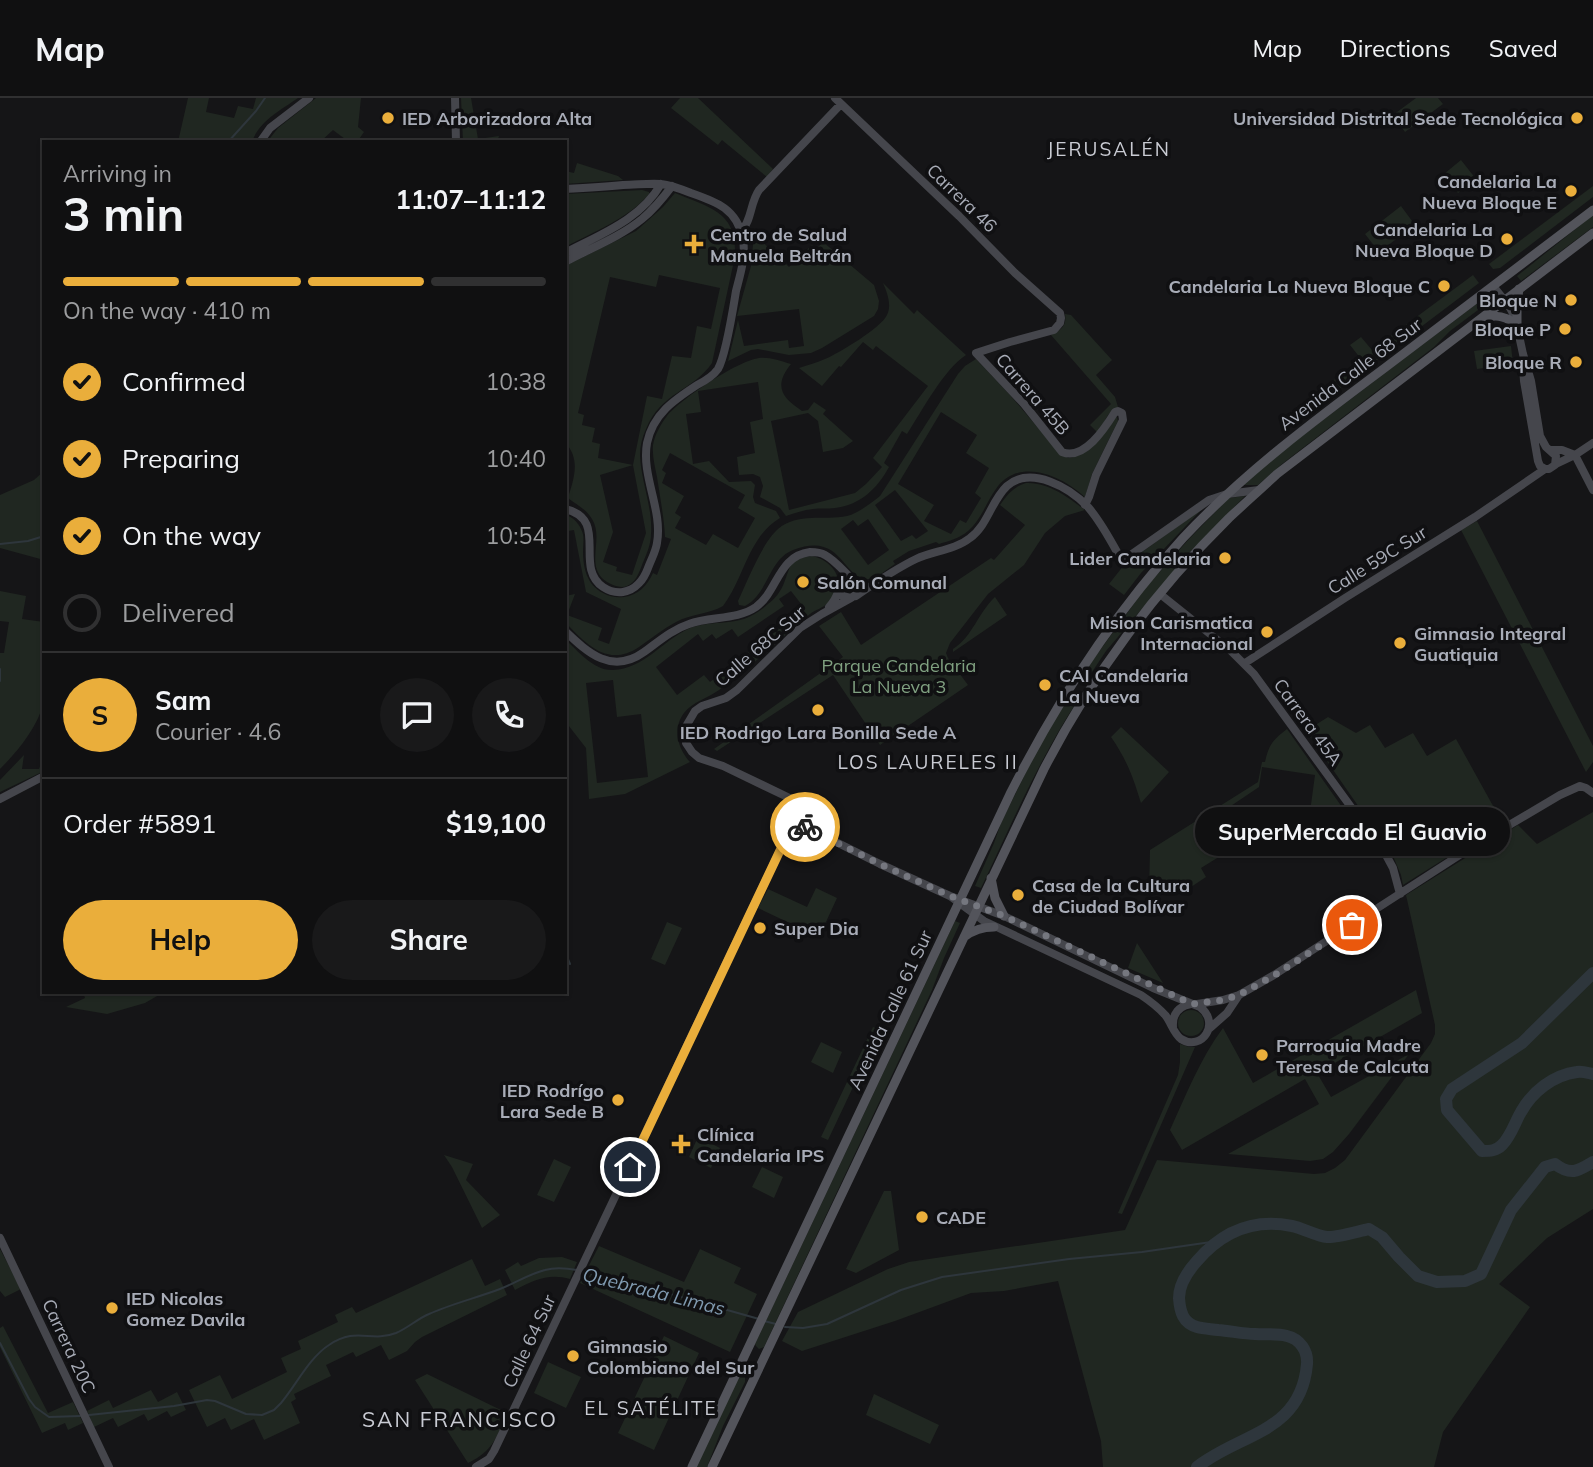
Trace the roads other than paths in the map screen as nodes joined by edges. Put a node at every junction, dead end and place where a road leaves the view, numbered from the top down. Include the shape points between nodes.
1 (309, 98) edge
2 (455, 98) edge
3 (838, 101) edge
4 (261, 140) edge
5 (456, 140) edge
6 (661, 184) junction
7 (672, 186) junction
8 (567, 189) edge
9 (1593, 210) edge
10 (741, 232) junction
11 (1593, 233) edge
12 (567, 252) edge
13 (567, 261) edge
14 (1493, 285) junction
15 (1519, 289) junction
16 (1505, 300) junction
17 (1479, 319) junction
18 (1517, 326) junction
19 (976, 354) joint
20 (1522, 354) junction
21 (1593, 443) edge
22 (1549, 451) junction
23 (1575, 454) junction
24 (1265, 460) junction
25 (1538, 461) junction
26 (1556, 464) junction
27 (1545, 469) junction
28 (1277, 474) junction
29 (1526, 483) junction
30 (1259, 490) junction
31 (1593, 490) edge
32 (1227, 494) junction
33 (1085, 505) junction
34 (567, 510) edge
35 (835, 563) junction
36 (854, 581) junction
37 (879, 581) junction
38 (1143, 583) joint
39 (840, 588) junction
40 (1160, 594) junction
41 (854, 597) junction
42 (821, 614) junction
43 (567, 633) edge
44 (1245, 663) junction
45 (1074, 679) junction
46 (1095, 682) junction
47 (42, 777) edge
48 (1593, 793) edge
49 (0, 799) edge
50 (802, 804) joint
51 (794, 821) junction
52 (991, 878) junction
53 (1400, 894) junction
54 (956, 899) junction
55 (976, 910) junction
56 (1004, 916) junction
57 (995, 927) junction
58 (963, 938) junction
59 (1239, 995) junction
60 (1193, 1004) junction
61 (1210, 1028) junction
62 (1174, 1030) junction
63 (0, 1238) edge
64 (750, 1344) junction
65 (767, 1351) junction
66 (109, 1467) edge
67 (478, 1467) edge
68 (692, 1467) edge
69 (712, 1467) edge

1 - 4 street
2 - 5 street
3 - 10 street via 759,190
3 - 19 street, Carrera 46 via 1061,316 1060,324 1051,331
6 - 7 street
6 - 8 street
6 - 12 street via 634,216
7 - 10 street via 726,208
7 - 13 street via 641,220
9 - 14 main road, Avenida Calle 68 Sur
10 - 34 street via 743,261 718,368 659,416 648,441 646,461 657,543 646,574 636,586 618,592 594,579 586,522
11 - 15 main road, Avenida Calle 68 Sur
14 - 16 street
14 - 24 main road, Avenida Calle 68 Sur
15 - 16 main road, Avenida Calle 68 Sur
15 - 18 main road
16 - 17 main road, Avenida Calle 68 Sur
16 - 18 street
17 - 18 main road via 1499,316
17 - 28 main road, Avenida Calle 68 Sur
18 - 20 street
19 - 33 street, Carrera 45B via 1062,452 1076,453 1103,432 1116,411 1123,415
20 - 22 street via 1540,436
20 - 25 street
21 - 23 street
22 - 23 street
22 - 25 street via 1541,453
22 - 26 street via 1556,456
23 - 26 street
23 - 31 street
24 - 28 main road
24 - 32 main road, Avenida Calle 68 Sur
25 - 27 street
25 - 29 street, Calle 59C Sur
26 - 27 street
27 - 29 street, Calle 59C Sur
28 - 30 main road, Avenida Calle 68 Sur
29 - 44 street, Calle 59C Sur
30 - 32 street
30 - 40 main road, Avenida Calle 68 Sur
32 - 33 street via 1202,504 1122,561
32 - 38 main road, Avenida Calle 68 Sur
33 - 37 street, Calle 68C Sur via 1046,480 1018,480 1001,493 971,537 915,559
35 - 36 street
35 - 39 street
35 - 43 street via 814,552 790,560 764,600 747,612 683,626 625,661 594,656
36 - 37 street, Calle 68C Sur via 863,585
36 - 39 street via 846,580
36 - 41 street via 859,590
37 - 41 street, Calle 68C Sur
38 - 45 main road, Avenida Calle 61 Sur
39 - 41 street via 845,597
39 - 42 street, Calle 68C Sur via 835,601
40 - 44 street, Carrera 45A
40 - 46 main road, Avenida Calle 61 Sur
41 - 42 street, Calle 68C Sur
42 - 50 street, Calle 68C Sur via 737,690 698,708 686,723 684,738 703,760
44 - 53 street, Carrera 45A via 1386,855
45 - 46 main road via 1080,687
45 - 54 main road, Avenida Calle 61 Sur
46 - 52 main road, Avenida Calle 61 Sur via 1053,751
47 - 49 street
48 - 53 street via 1580,786 1560,795
50 - 51 street, Calle 64 Sur
51 - 54 street
51 - 67 street, Calle 64 Sur via 495,1451
52 - 55 main road, Avenida Calle 61 Sur
52 - 56 main road
53 - 59 street
54 - 55 street
54 - 64 main road, Avenida Calle 61 Sur
55 - 56 street
55 - 57 street
55 - 58 main road, Avenida Calle 61 Sur
56 - 60 street
57 - 58 main road
57 - 62 street via 1141,995
58 - 65 main road, Avenida Calle 61 Sur
59 - 60 street
59 - 61 street
60 - 61 street via 1205,1010
60 - 62 street via 1176,1012
61 - 62 street via 1193,1042 1178,1037
63 - 66 street, Carrera 20C
64 - 65 main road via 754,1351
64 - 68 main road, Avenida Calle 61 Sur
65 - 69 main road, Avenida Calle 61 Sur

